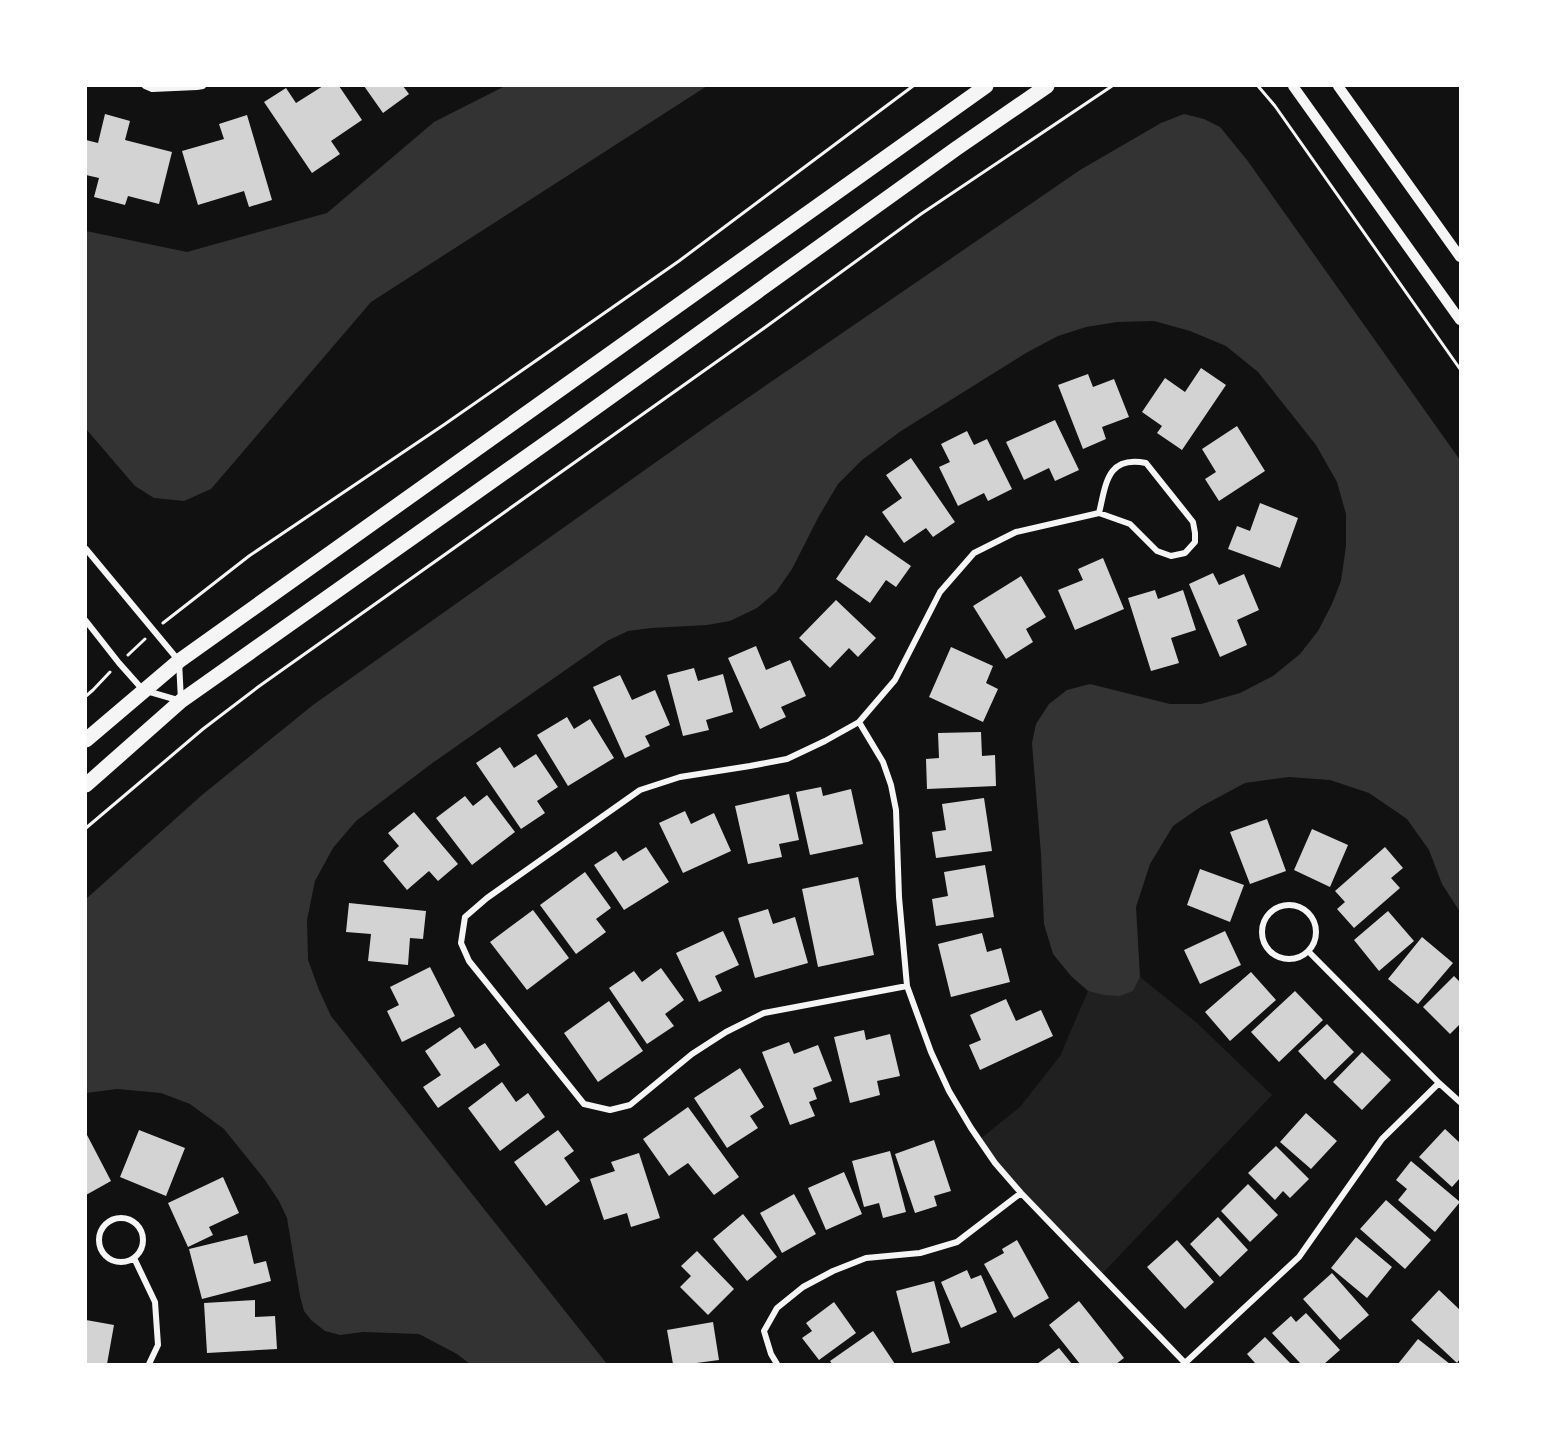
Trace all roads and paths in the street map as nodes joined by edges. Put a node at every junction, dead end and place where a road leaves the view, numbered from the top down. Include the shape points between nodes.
1 (145, 86) edge
2 (202, 86) edge
3 (913, 86) edge
4 (986, 86) edge
5 (1047, 86) edge
6 (1112, 86) edge
7 (1258, 86) edge
8 (1293, 86) edge
9 (1338, 86) edge
10 (1461, 256) edge
11 (1461, 320) edge
12 (1461, 369) edge
13 (1099, 513) junction
14 (86, 549) edge
15 (86, 621) edge
16 (154, 631) junction
17 (179, 661) junction
18 (119, 663) junction
19 (143, 690) junction
20 (86, 696) edge
21 (181, 701) junction
22 (859, 722) junction
23 (86, 740) edge
24 (86, 785) edge
25 (86, 828) edge
26 (1308, 952) junction
27 (907, 986) junction
28 (1439, 1083) junction
29 (1461, 1102) edge
30 (1021, 1193) junction
31 (134, 1258) junction
32 (1185, 1364) edge
33 (149, 1365) edge
34 (777, 1365) edge

1 - 2 street
3 - 16 path via 679,261 249,556
4 - 17 main road
5 - 21 main road
6 - 25 path via 921,214 258,687
7 - 12 path
8 - 11 street
9 - 10 street
13 - 13 street via 1130,524 1157,551 1171,556 1185,553 1195,542 1193,522 1146,463 1124,462 1112,470
13 - 22 street via 1016,532 974,553 940,592 895,680
14 - 16 street
15 - 18 street
16 - 17 street
16 - 18 path
17 - 19 main road
17 - 21 street
18 - 19 street
18 - 20 path
19 - 21 street
19 - 23 main road
21 - 24 main road
22 - 27 street via 883,762 896,810
22 - 27 street via 787,759 680,777 640,789 487,898 465,917 461,943 469,961 584,1104 610,1110 630,1105 692,1054 764,1013
26 - 26 street via 1316,936 1308,912 1284,905 1269,913 1262,937 1270,952 1285,960
26 - 28 street
27 - 30 street via 930,1052 949,1091 970,1128
28 - 29 street
28 - 32 street via 1382,1138 1299,1257
30 - 32 street
30 - 34 street via 957,1242 921,1253 866,1257 803,1287 777,1308 764,1331
31 - 31 street via 143,1244 140,1227 125,1218 108,1221 99,1236 103,1252 117,1262
31 - 33 street via 155,1302 158,1345

